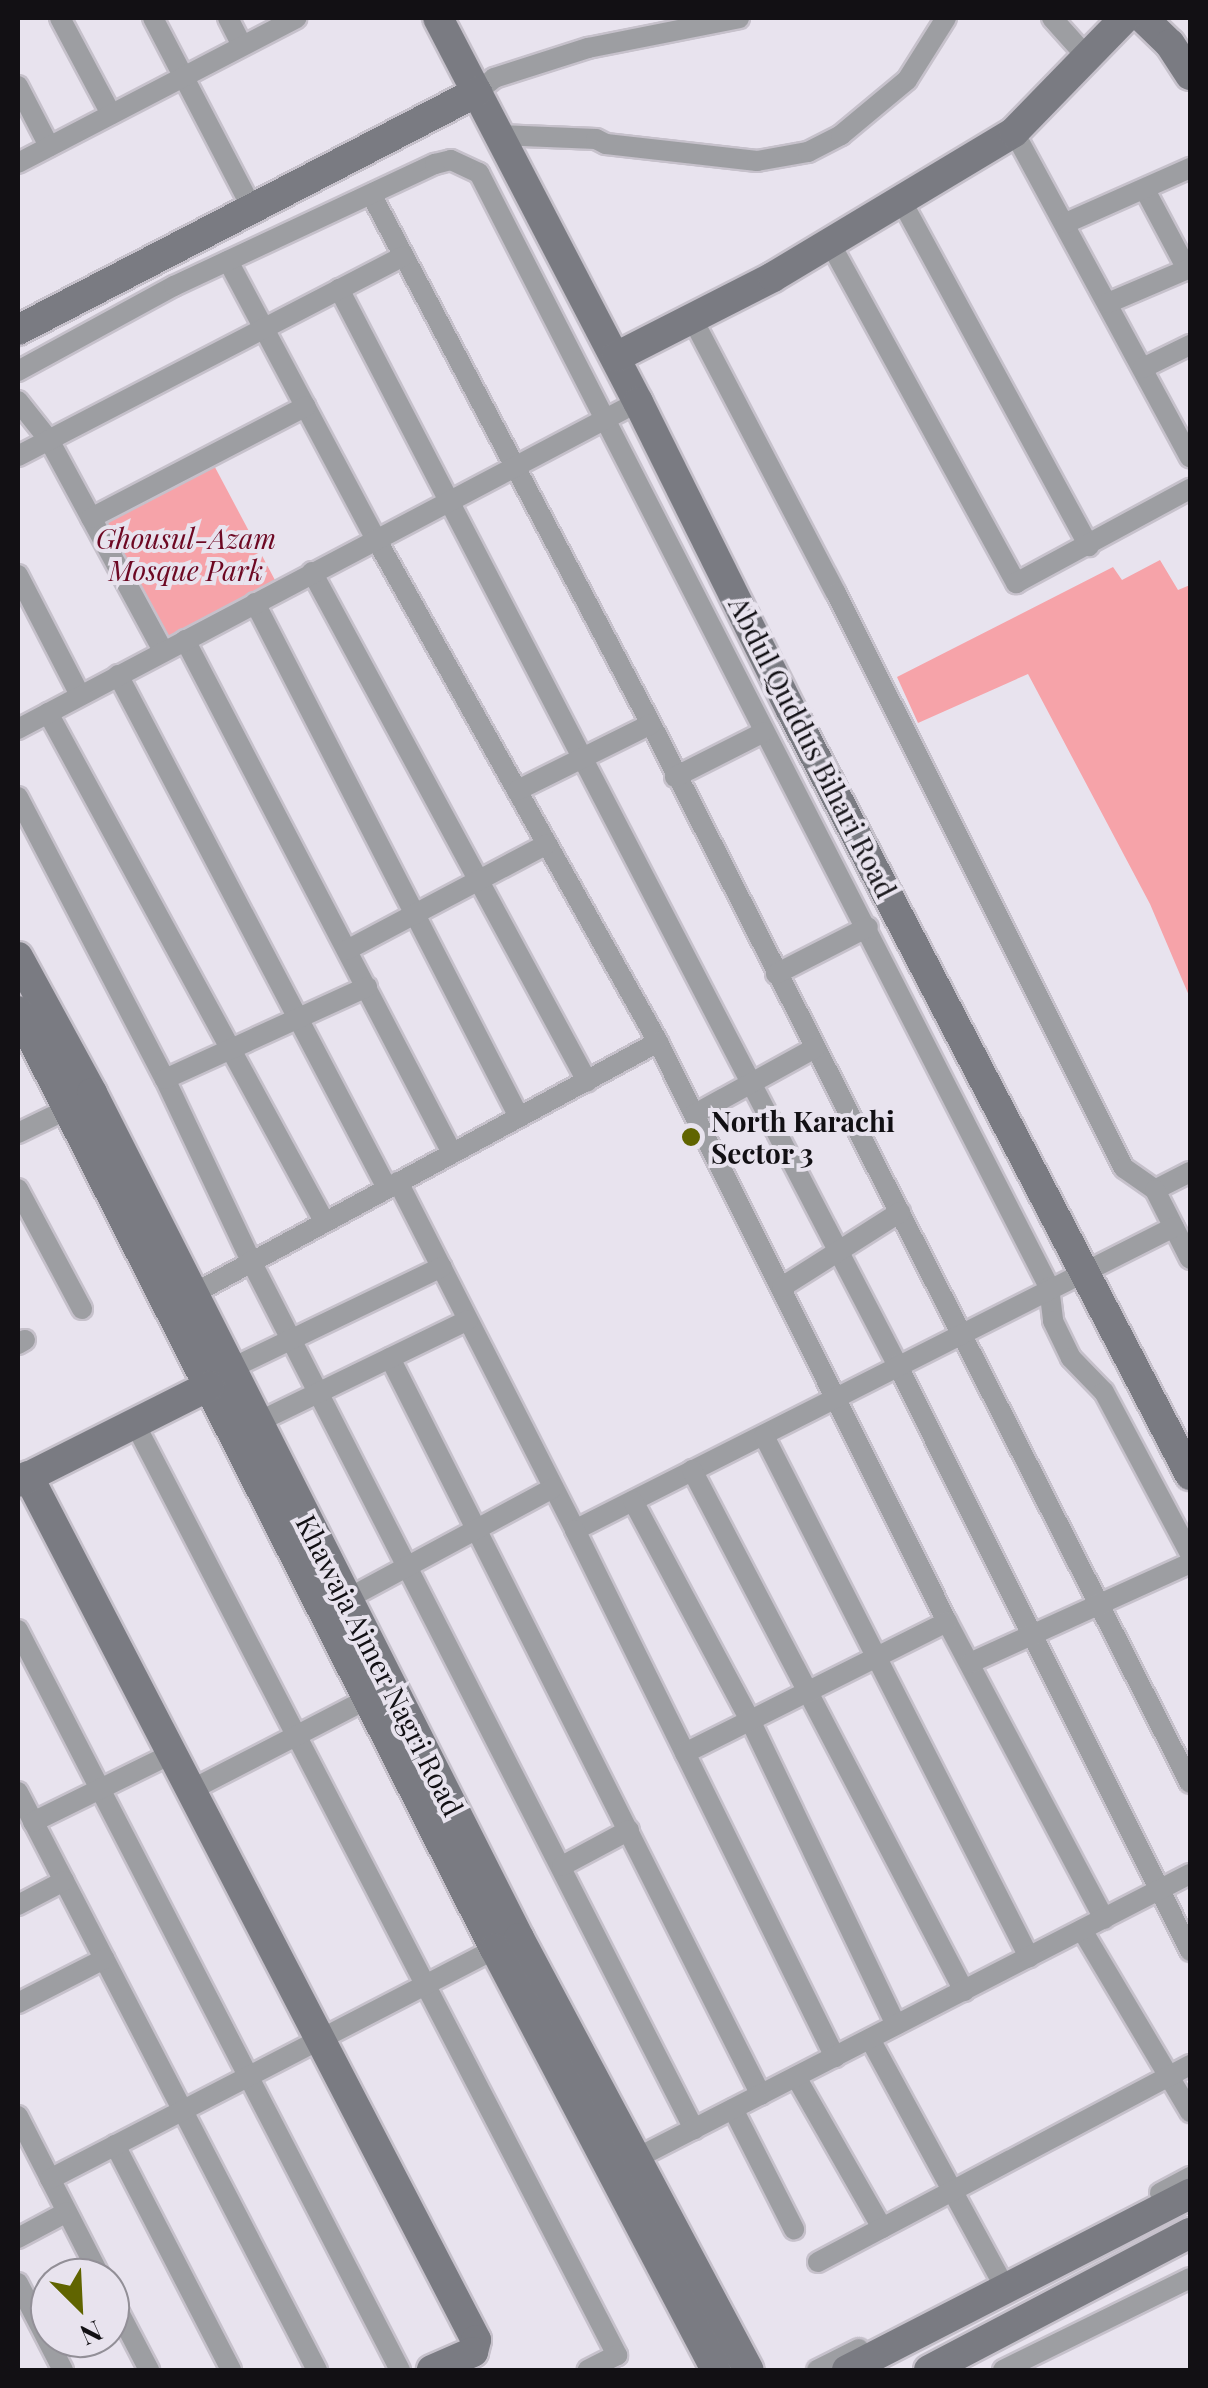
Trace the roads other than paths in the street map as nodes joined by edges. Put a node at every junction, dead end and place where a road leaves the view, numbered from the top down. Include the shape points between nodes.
1 (60, 18) edge
2 (152, 18) edge
3 (228, 18) edge
4 (296, 18) edge
5 (438, 18) edge
6 (739, 18) edge
7 (946, 18) edge
8 (1052, 18) edge
9 (1125, 18) edge
10 (1143, 18) edge
11 (242, 46) junction
12 (1087, 56) junction
13 (1190, 74) edge
14 (182, 77) junction
15 (18, 86) edge
16 (477, 92) junction
17 (111, 114) junction
18 (1014, 132) junction
19 (499, 135) junction
20 (49, 146) junction
21 (18, 163) edge
22 (1190, 168) edge
23 (1145, 190) junction
24 (371, 194) junction
25 (901, 200) junction
26 (252, 208) junction
27 (1066, 223) junction
28 (830, 243) junction
29 (402, 257) junction
30 (228, 261) junction
31 (1189, 269) edge
32 (339, 289) junction
33 (1108, 303) junction
34 (692, 318) junction
35 (265, 328) junction
36 (18, 330) edge
37 (1190, 345) edge
38 (616, 357) junction
39 (1143, 368) junction
40 (18, 372) edge
41 (18, 401) edge
42 (638, 402) junction
43 (306, 406) junction
44 (604, 419) junction
45 (1183, 426) edge
46 (49, 440) junction
47 (18, 456) edge
48 (1190, 458) edge
49 (517, 464) junction
50 (1190, 489) edge
51 (450, 500) junction
52 (91, 518) junction
53 (376, 539) junction
54 (1089, 546) junction
55 (312, 572) junction
56 (18, 575) edge
57 (255, 602) junction
58 (185, 640) junction
59 (164, 651) junction
60 (118, 675) junction
61 (80, 696) junction
62 (48, 712) junction
63 (651, 724) junction
64 (18, 729) edge
65 (764, 732) junction
66 (584, 756) junction
67 (675, 777) junction
68 (518, 790) junction
69 (18, 797) edge
70 (547, 844) junction
71 (479, 881) junction
72 (416, 915) junction
73 (868, 927) junction
74 (347, 950) junction
75 (18, 957) edge
76 (776, 974) junction
77 (367, 986) junction
78 (18, 1011) edge
79 (298, 1018) junction
80 (658, 1042) junction
81 (815, 1048) junction
82 (231, 1049) junction
83 (166, 1079) junction
84 (587, 1080) junction
85 (751, 1082) junction
86 (70, 1108) junction
87 (695, 1114) junction
88 (519, 1117) junction
89 (18, 1134) edge
90 (452, 1153) junction
91 (1190, 1172) edge
92 (392, 1185) junction
93 (18, 1189) edge
94 (1156, 1190) junction
95 (900, 1212) junction
96 (324, 1222) junction
97 (1174, 1226) junction
98 (153, 1248) junction
99 (838, 1250) junction
100 (1190, 1259) edge
101 (252, 1261) junction
102 (442, 1267) junction
103 (1084, 1269) junction
104 (782, 1287) junction
105 (1049, 1287) junction
106 (191, 1296) junction
107 (82, 1309) dead end
108 (468, 1320) junction
109 (961, 1332) junction
110 (292, 1339) junction
111 (390, 1358) junction
112 (898, 1364) junction
113 (220, 1377) junction
114 (319, 1392) junction
115 (837, 1395) junction
116 (134, 1422) junction
117 (258, 1422) junction
118 (764, 1436) junction
119 (692, 1470) junction
120 (1190, 1475) edge
121 (23, 1479) edge
122 (554, 1488) junction
123 (633, 1500) junction
124 (476, 1530) junction
125 (575, 1530) junction
126 (303, 1543) junction
127 (1190, 1554) edge
128 (1190, 1563) edge
129 (408, 1566) junction
130 (347, 1599) junction
131 (1100, 1602) junction
132 (947, 1622) junction
133 (18, 1630) edge
134 (1032, 1634) junction
135 (880, 1656) junction
136 (970, 1663) junction
137 (809, 1691) junction
138 (367, 1699) junction
139 (750, 1720) junction
140 (296, 1734) junction
141 (172, 1754) junction
142 (685, 1754) junction
143 (1190, 1783) edge
144 (100, 1789) junction
145 (191, 1790) junction
146 (18, 1792) edge
147 (33, 1822) junction
148 (630, 1830) junction
149 (562, 1866) junction
150 (1190, 1874) edge
151 (64, 1881) junction
152 (1158, 1891) junction
153 (18, 1905) edge
154 (1104, 1918) junction
155 (1082, 1930) junction
156 (495, 1949) junction
157 (1190, 1951) edge
158 (104, 1958) junction
159 (1029, 1958) junction
160 (426, 1985) junction
161 (964, 1990) junction
162 (18, 2003) edge
163 (896, 2025) junction
164 (320, 2039) junction
165 (870, 2039) junction
166 (835, 2057) junction
167 (1190, 2065) edge
168 (248, 2076) junction
169 (1169, 2076) junction
170 (796, 2077) junction
171 (761, 2094) junction
172 (733, 2109) junction
173 (182, 2110) junction
174 (1190, 2112) edge
175 (18, 2116) edge
176 (694, 2129) junction
177 (115, 2145) junction
178 (635, 2159) junction
179 (1190, 2177) edge
180 (50, 2179) junction
181 (951, 2194) junction
182 (1190, 2194) edge
183 (67, 2212) junction
184 (882, 2228) junction
185 (794, 2229) dead end
186 (1190, 2233) edge
187 (18, 2238) edge
188 (91, 2258) edge
189 (818, 2262) dead end
190 (1190, 2278) edge
191 (18, 2283) edge
192 (1003, 2283) junction
193 (130, 2334) edge
194 (988, 2341) junction
195 (62, 2370) edge
196 (149, 2370) edge
197 (231, 2370) edge
198 (317, 2370) edge
199 (400, 2370) edge
200 (432, 2370) edge
201 (588, 2370) edge
202 (716, 2370) edge
203 (749, 2370) edge
204 (817, 2370) edge
205 (847, 2370) edge
206 (930, 2370) edge
207 (1002, 2370) edge

1 - 17 street
2 - 14 street
3 - 11 street
4 - 11 street
5 - 16 main road, Abdul Quddus Bihari Road
6 - 16 street via 588,48 494,78
7 - 19 street via 907,80 841,135 808,152 757,161 596,139
8 - 12 street
9 - 12 main road
10 - 13 main road
11 - 14 street
12 - 18 main road
14 - 17 street
14 - 26 street
15 - 20 street
16 - 19 main road, Abdul Quddus Bihari Road
16 - 26 main road
17 - 20 street
18 - 25 main road
18 - 27 street
19 - 38 main road, Abdul Quddus Bihari Road
20 - 21 street
22 - 23 street
23 - 27 street
23 - 31 street
24 - 29 street
24 - 30 street
24 - 44 street via 451,160 479,173
25 - 28 main road
25 - 54 street
26 - 36 main road
27 - 33 street
28 - 34 main road
28 - 54 street via 1016,583
29 - 32 street
29 - 49 street
30 - 35 street
30 - 40 street
31 - 33 street
32 - 35 street
32 - 51 street
33 - 39 street
34 - 38 main road
34 - 94 street via 1124,1168
35 - 43 street
35 - 46 street
37 - 39 street
38 - 42 main road, Abdul Quddus Bihari Road
39 - 45 street
41 - 46 street
42 - 44 street
42 - 103 main road, Abdul Quddus Bihari Road
43 - 52 street
43 - 53 street
44 - 49 street
44 - 65 street
45 - 48 street
46 - 47 street
46 - 52 street
49 - 51 street
49 - 63 street
50 - 54 street
51 - 53 street
51 - 66 street
52 - 59 street
53 - 55 street
53 - 68 street
55 - 57 street
55 - 71 street
56 - 61 street
57 - 58 street
57 - 72 street
58 - 59 street
58 - 74 street
59 - 60 street
60 - 61 street
60 - 79 street
61 - 62 street
62 - 64 street
62 - 82 street
63 - 66 street
63 - 67 street
65 - 67 street
65 - 73 street
66 - 68 street
66 - 85 street
67 - 76 street
68 - 70 street
69 - 83 street
70 - 71 street
70 - 80 street
71 - 72 street
71 - 84 street
72 - 74 street
72 - 88 street
73 - 76 street
73 - 105 street
74 - 77 street
75 - 98 main road, Khawaja Ajmer Nagri Road via 92,1092
76 - 81 street
77 - 79 street
77 - 90 street
78 - 86 main road, Khawaja Ajmer Nagri Road
79 - 82 street
79 - 92 street
80 - 84 street
80 - 87 street
81 - 85 street
81 - 95 street
82 - 83 street
82 - 96 street
83 - 101 street
84 - 88 street
85 - 87 street
85 - 99 street
86 - 89 street
86 - 98 main road, Khawaja Ajmer Nagri Road
87 - 104 street
88 - 90 street
90 - 92 street
91 - 94 street
92 - 96 street
92 - 102 street
93 - 107 street
94 - 97 street
95 - 99 street
95 - 109 street
96 - 101 street
97 - 100 street
97 - 103 street
98 - 106 main road, Khawaja Ajmer Nagri Road
98 - 113 main road, Khawaja Ajmer Nagri Road
99 - 104 street
99 - 112 street
101 - 106 street
101 - 110 street
102 - 108 street
102 - 110 street
103 - 105 street
103 - 120 main road, Abdul Quddus Bihari Road
104 - 115 street
105 - 109 street
105 - 127 street via 1053,1320 1070,1358 1104,1392
106 - 113 main road, Khawaja Ajmer Nagri Road
108 - 111 street
108 - 122 street
109 - 112 street
109 - 131 street
110 - 113 street
110 - 114 street
111 - 114 street
111 - 124 street
112 - 115 street
112 - 134 street
113 - 116 main road
113 - 117 main road, Khawaja Ajmer Nagri Road
113 - 126 main road, Khawaja Ajmer Nagri Road
114 - 117 street
114 - 129 street
115 - 118 street
115 - 132 street
116 - 121 main road
116 - 140 street
117 - 126 main road, Khawaja Ajmer Nagri Road
118 - 119 street
118 - 135 street
119 - 123 street
119 - 137 street
121 - 141 main road
122 - 124 street
122 - 125 street
123 - 125 street
123 - 139 street
124 - 129 street
124 - 148 street
125 - 142 street
126 - 130 main road, Khawaja Ajmer Nagri Road
126 - 138 main road, Khawaja Ajmer Nagri Road
128 - 131 street
129 - 130 street
129 - 149 street
130 - 178 main road, Khawaja Ajmer Nagri Road
131 - 134 street
131 - 143 street
132 - 135 street
132 - 136 street
133 - 144 street
134 - 136 street
134 - 152 street
135 - 137 street
135 - 159 street
136 - 154 street
137 - 139 street
137 - 161 street
138 - 140 street
138 - 156 main road, Khawaja Ajmer Nagri Road
139 - 142 street
139 - 163 street
140 - 145 street
140 - 160 street
141 - 144 street
141 - 145 main road
142 - 166 street
144 - 147 street
144 - 168 street
145 - 164 main road
146 - 147 street
147 - 151 street
148 - 149 street
148 - 171 street
149 - 176 street
150 - 152 street
151 - 153 street
151 - 158 street
152 - 154 street
152 - 157 street
154 - 155 street
155 - 159 street
155 - 169 street
156 - 160 street
156 - 202 main road, Khawaja Ajmer Nagri Road
158 - 162 street
158 - 173 street
159 - 161 street
160 - 164 street
160 - 201 street via 617,2355
161 - 163 street
163 - 165 street
164 - 168 street
164 - 200 main road via 476,2340 473,2352
165 - 166 street
165 - 181 street
166 - 170 street
167 - 169 street
168 - 173 street
168 - 199 street
169 - 174 street
169 - 181 street
170 - 171 street
170 - 184 street
171 - 172 street
172 - 176 street
172 - 185 street
173 - 177 street
173 - 198 street
175 - 180 street
176 - 178 street
177 - 180 street
177 - 197 street
178 - 203 main road, Khawaja Ajmer Nagri Road
179 - 192 street
180 - 183 street
181 - 184 street
181 - 192 street
182 - 192 main road
183 - 187 street
183 - 188 street
184 - 189 street
186 - 194 main road
190 - 207 street
191 - 195 street
192 - 204 street
192 - 205 main road
193 - 196 street
194 - 206 main road
194 - 207 street

